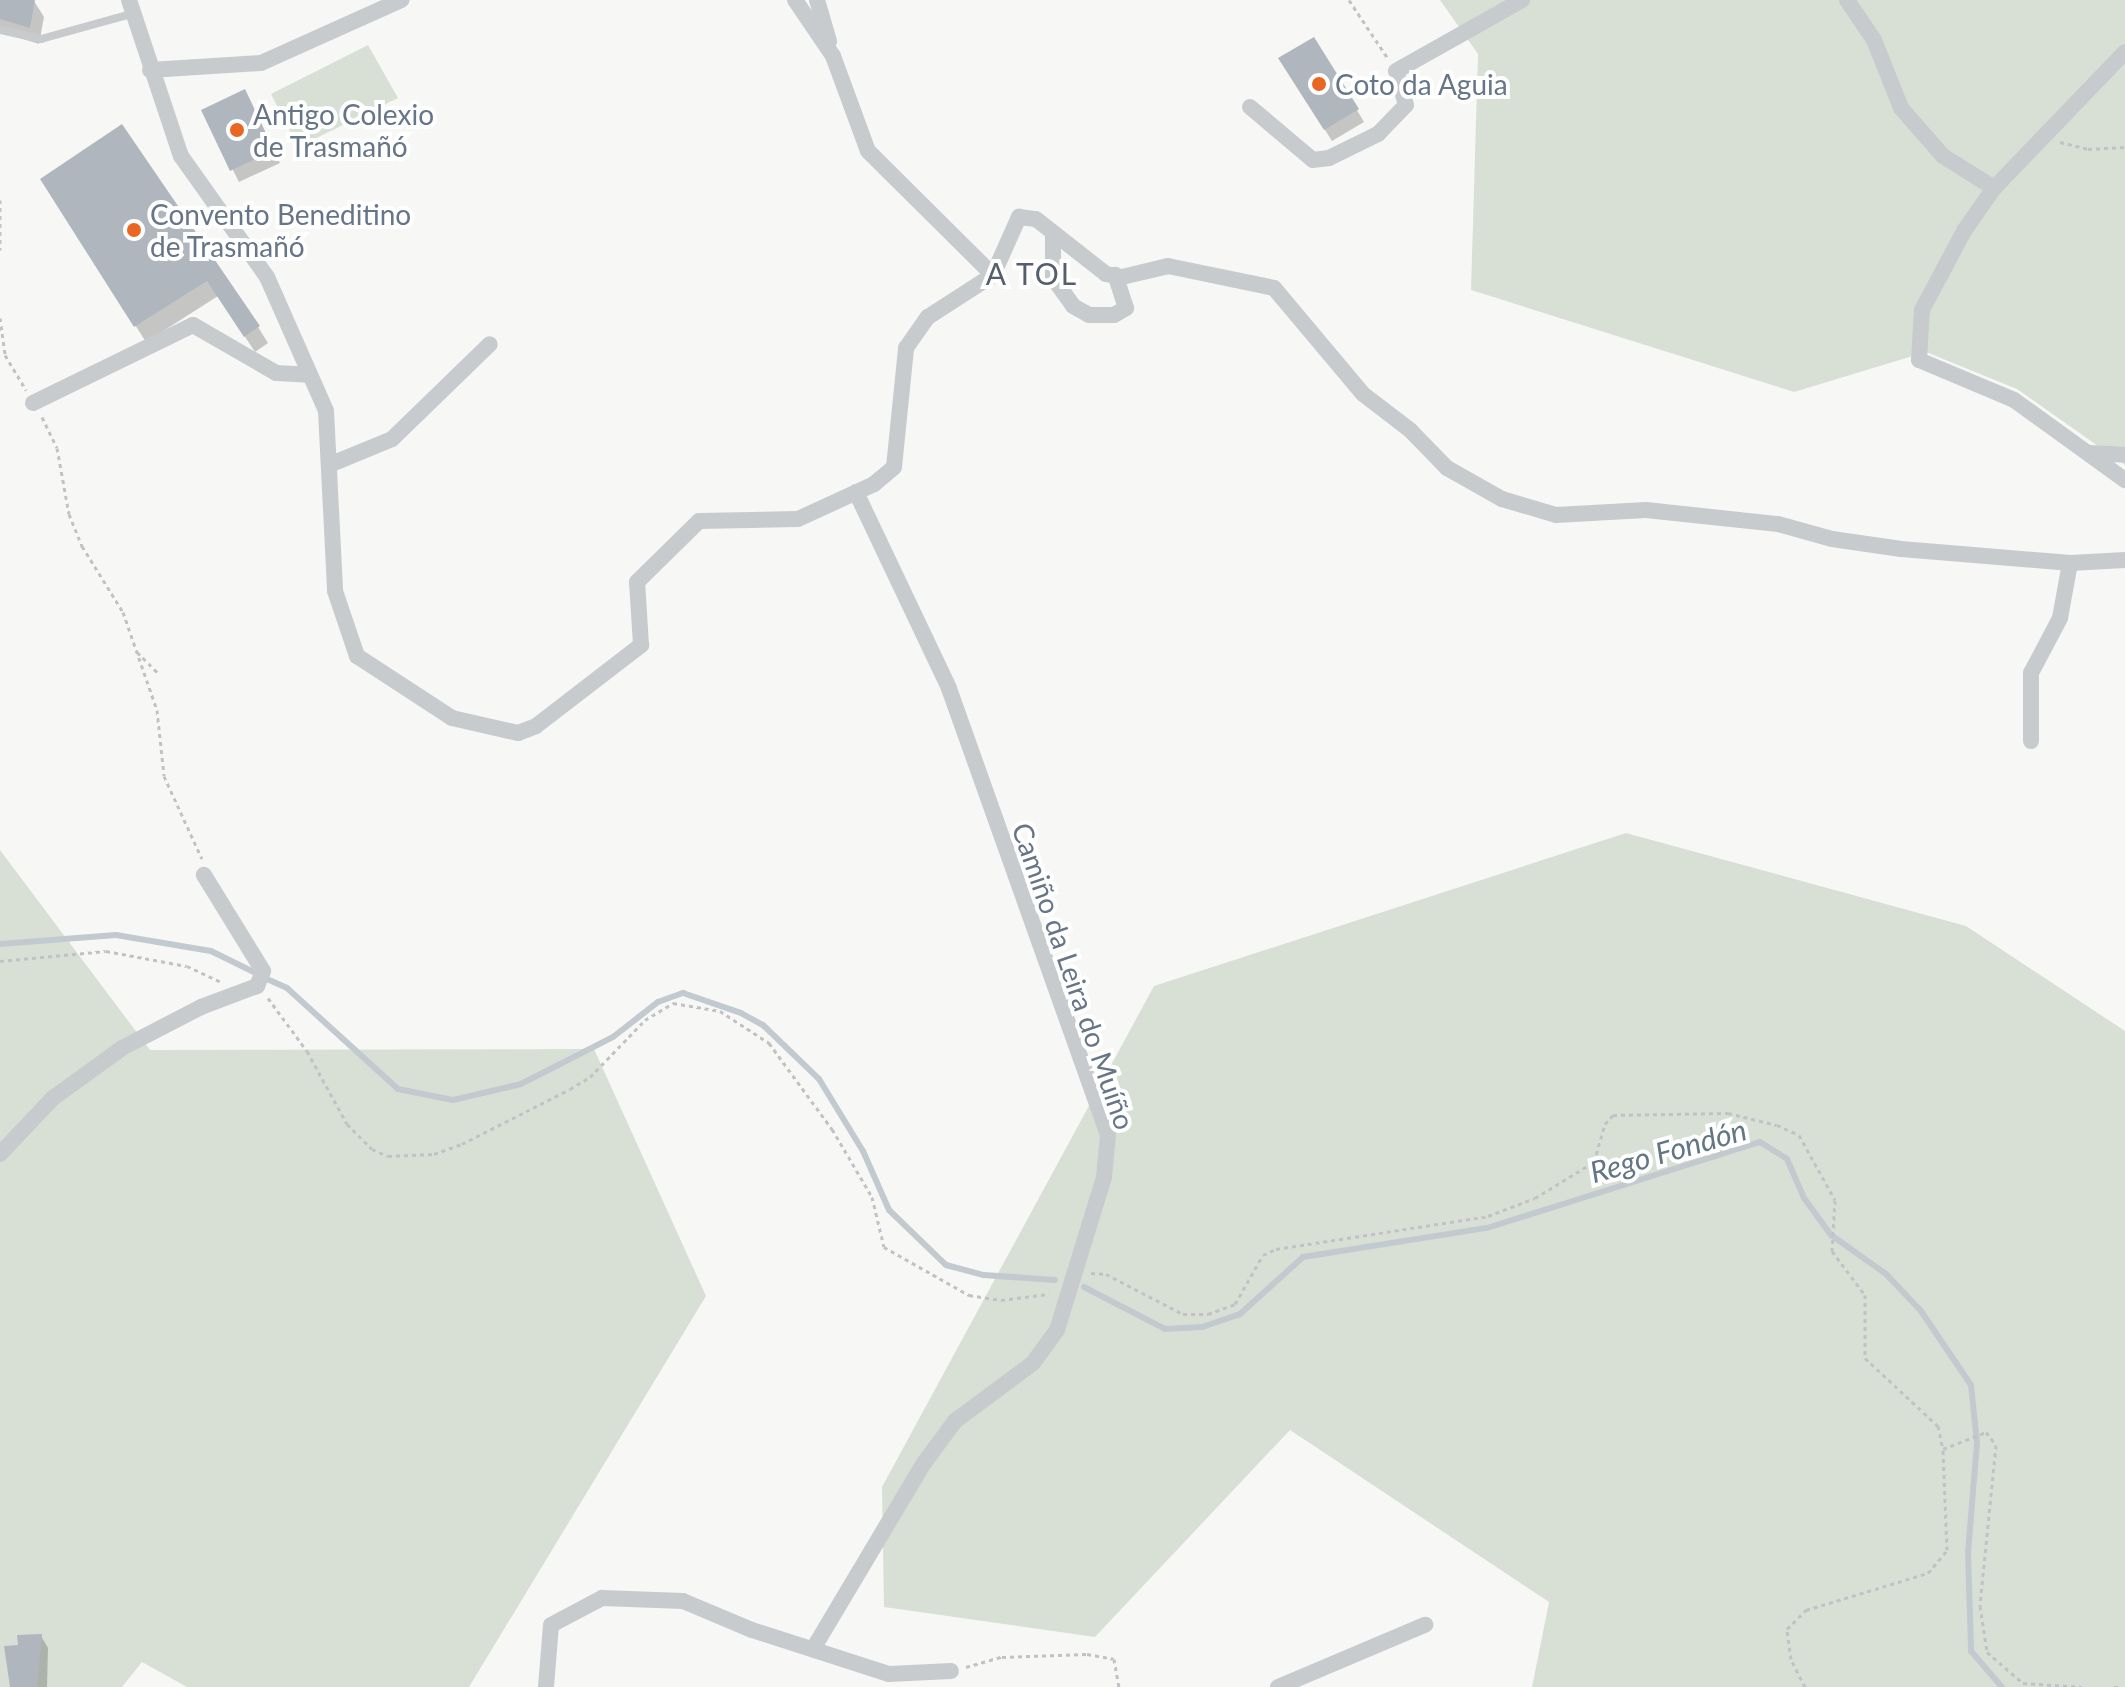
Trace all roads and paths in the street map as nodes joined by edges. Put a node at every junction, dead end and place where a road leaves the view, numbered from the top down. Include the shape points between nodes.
1 (401, 0) edge
2 (795, 0) edge
3 (817, 0) edge
4 (1349, 0) edge
5 (1522, 0) edge
6 (1847, 0) edge
7 (130, 7) edge
8 (0, 30) edge
9 (2125, 52) edge
10 (833, 56) junction
11 (150, 70) junction
12 (1396, 71) junction
13 (1250, 107) dead end
14 (2048, 133) junction
15 (2125, 147) edge
16 (1994, 188) junction
17 (0, 200) edge
18 (1053, 236) junction
19 (0, 250) edge
20 (993, 275) junction
21 (1115, 275) junction
22 (0, 318) edge
23 (490, 344) dead end
24 (309, 375) junction
25 (33, 403) junction
26 (2090, 453) junction
27 (2125, 455) edge
28 (329, 465) junction
29 (2125, 480) edge
30 (856, 492) junction
31 (2125, 560) edge
32 (2070, 563) junction
33 (134, 649) junction
34 (159, 674) dead end
35 (2031, 741) dead end
36 (204, 875) joint
37 (0, 961) edge
38 (252, 989) junction
39 (0, 1154) edge
40 (1070, 1283) junction
41 (1943, 1449) junction
42 (1425, 1625) dead end
43 (813, 1649) junction
44 (951, 1671) joint
45 (546, 1687) edge
46 (1119, 1687) edge
47 (1278, 1687) edge
48 (1805, 1687) edge
49 (2082, 1687) edge

1 - 11 street via 261,63
2 - 10 street
3 - 10 street
4 - 12 path
5 - 12 street
6 - 16 street via 1874,40 1901,108 1943,156
7 - 8 lane via 89,30 41,39
7 - 11 street
9 - 14 street
10 - 20 street via 868,151
11 - 24 street via 181,156 267,277
12 - 13 street via 1406,105 1378,134 1329,158 1313,160
14 - 15 path via 2066,146
14 - 16 street
16 - 26 street via 1922,310 1919,360 2014,400
17 - 19 path
18 - 20 street via 1036,219 1019,217
18 - 21 street
18 - 21 street via 1053,278 1073,306 1089,315 1114,315 1126,308
20 - 30 street via 928,317 906,348 894,467
21 - 32 street via 1168,266 1274,288 1363,394 1410,430 1447,468 1502,499 1556,515 1646,510 1778,524 1901,549
22 - 25 path via 5,355
23 - 28 street via 392,439
24 - 25 street via 276,373 193,325
24 - 28 street via 326,411
25 - 33 path via 57,448 69,514 82,546 123,612
26 - 27 street
26 - 29 street
28 - 30 street via 335,591 357,656 452,718 518,733 536,726 641,645 637,582 699,521 798,519
30 - 40 street, Camiño da Leira do Muíño via 949,688 1108,1135 1104,1177
31 - 32 street
32 - 35 street via 2060,618 2031,673
33 - 34 path
33 - 36 path via 157,710 164,776 200,847
36 - 38 street via 263,971
37 - 38 path via 106,951 187,966
38 - 39 street via 201,1007 122,1048 53,1098
38 - 40 path via 307,1051 347,1124 388,1156 434,1154 462,1144 570,1089 590,1077 645,1020 673,1003 720,1011 769,1043 832,1129 872,1197 884,1247 969,1295 1001,1300
40 - 41 path via 1106,1274 1183,1314 1208,1314 1235,1304 1263,1255 1276,1249 1488,1216 1535,1198 1594,1162 1605,1124 1613,1115 1750,1116 1799,1135 1835,1200 1832,1251 1865,1295 1865,1358 1938,1426
40 - 43 street, Camiño da Leira do Muíño via 1057,1330 1033,1363 955,1421 924,1463
41 - 48 path via 1947,1550 1928,1573 1806,1610 1787,1629 1791,1659
41 - 49 path via 1986,1432 1996,1445 1980,1596 1980,1631 1987,1652 2023,1683
42 - 47 street
43 - 44 street via 889,1674
43 - 45 street via 683,1601 602,1598 551,1625
44 - 46 path via 1002,1657 1087,1654 1114,1659

